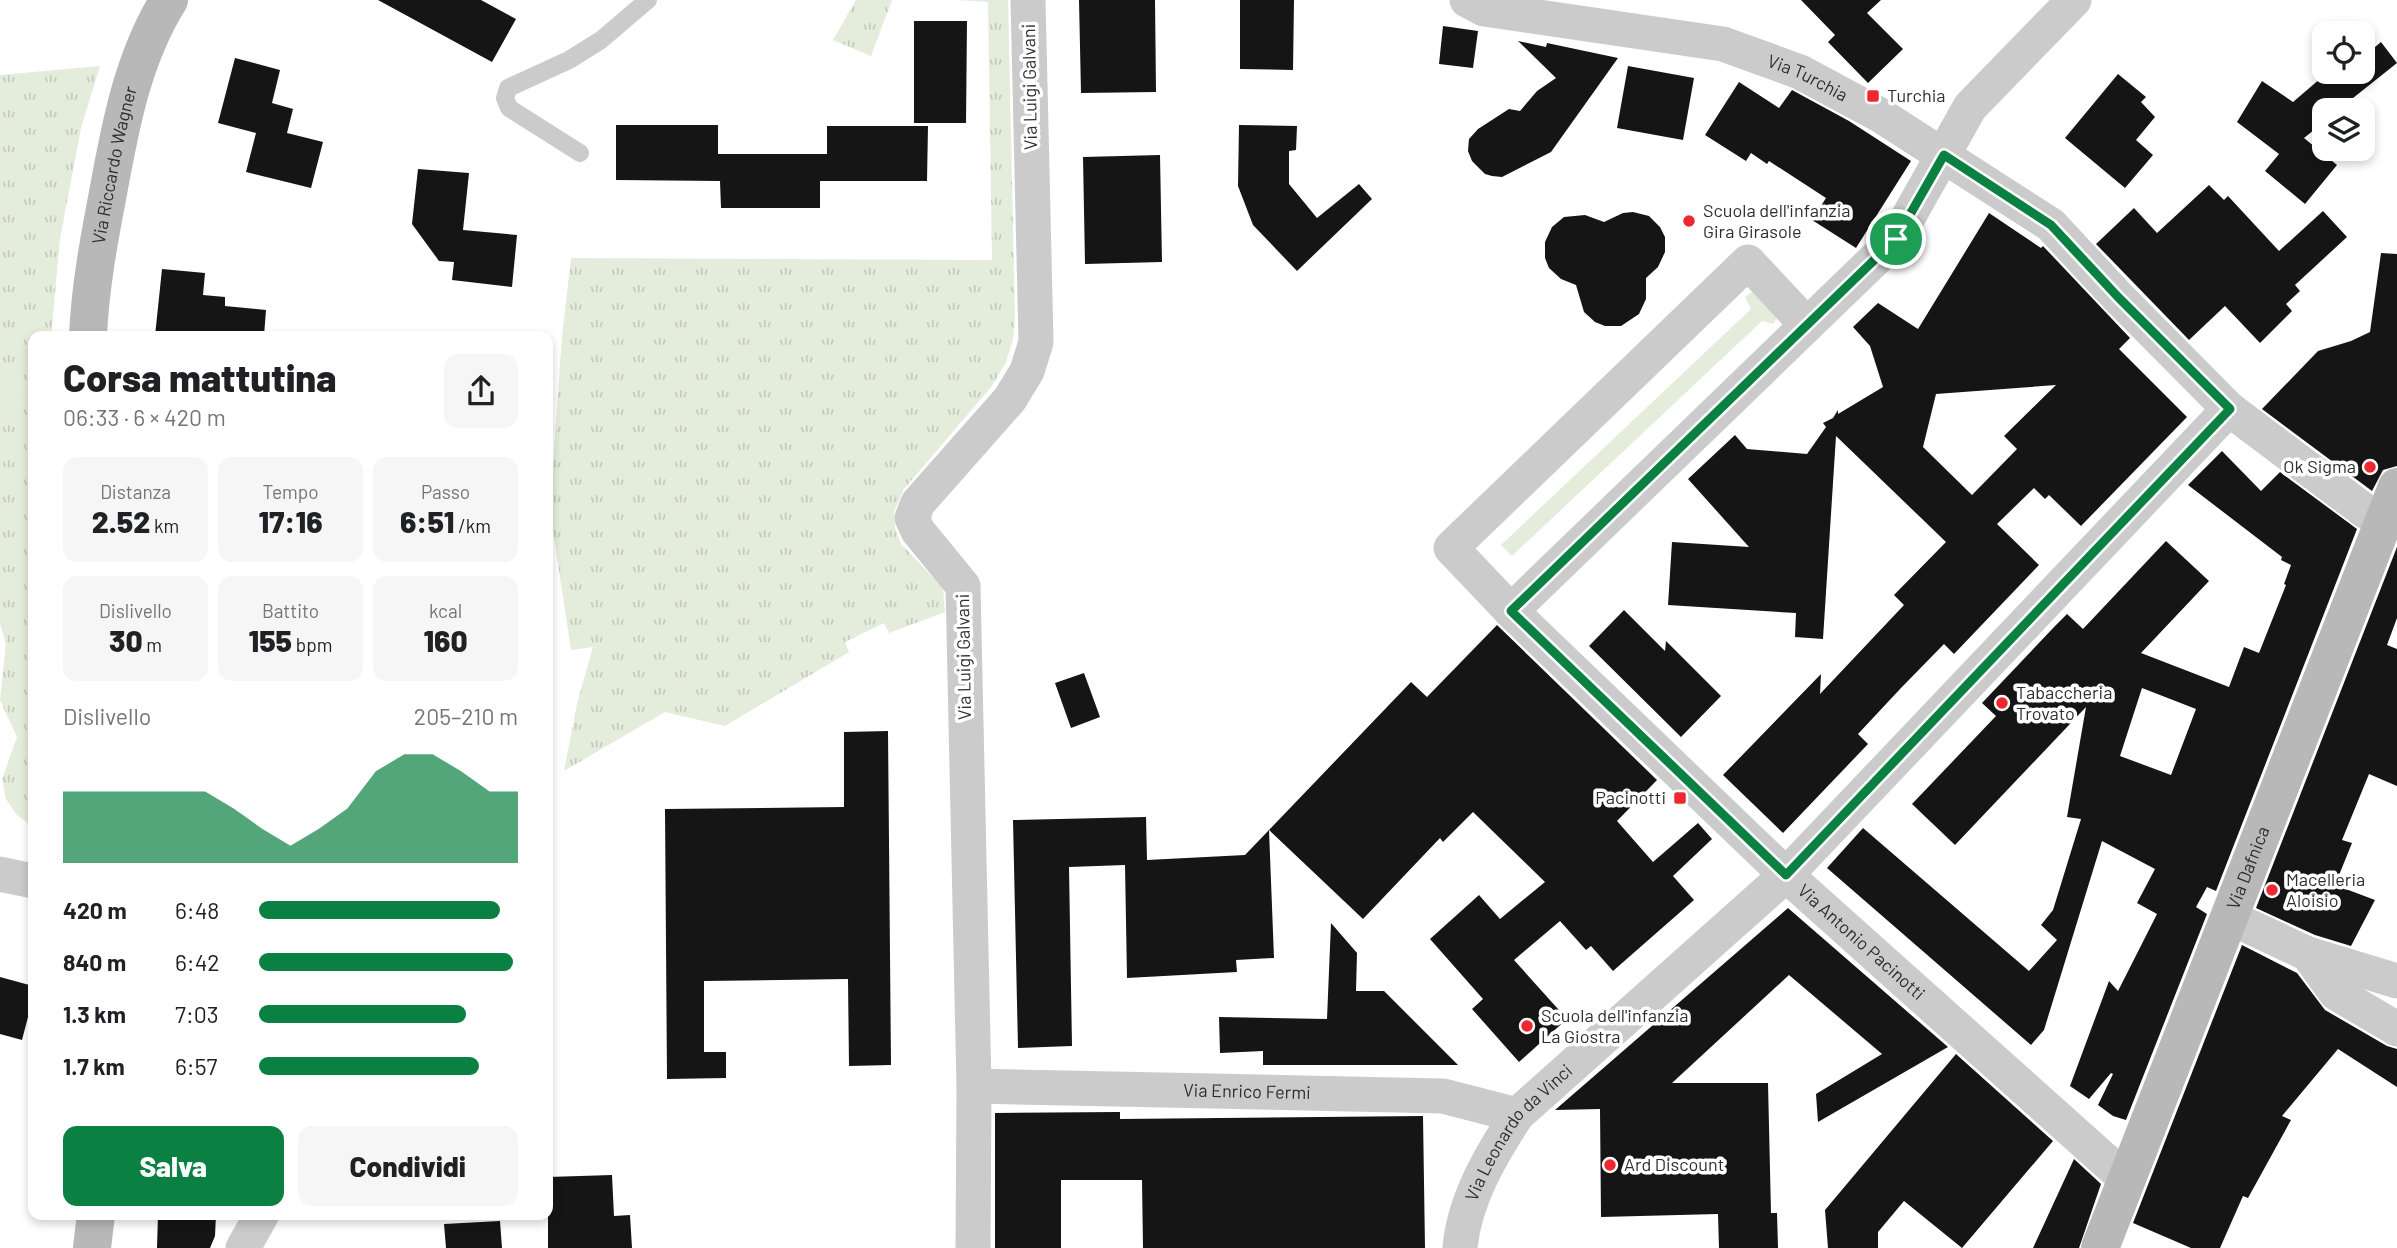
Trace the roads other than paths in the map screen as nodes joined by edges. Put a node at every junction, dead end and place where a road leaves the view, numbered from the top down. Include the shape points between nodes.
1 (169, 0) edge
2 (648, 0) edge
3 (1028, 0) edge
4 (1466, 0) edge
5 (2074, 0) edge
6 (580, 153) dead end
7 (1944, 155) junction
8 (1807, 325) junction
9 (89, 331) edge
10 (2230, 409) junction
11 (2390, 503) edge
12 (1511, 611) junction
13 (0, 874) edge
14 (1786, 875) junction
15 (28, 880) edge
16 (2231, 918) junction
17 (2308, 954) junction
18 (2397, 981) edge
19 (2397, 1030) edge
20 (974, 1086) junction
21 (1517, 1115) junction
22 (2127, 1180) junction
23 (95, 1220) edge
24 (259, 1220) edge
25 (92, 1248) edge
26 (243, 1248) edge
27 (973, 1248) edge
28 (1460, 1248) edge
29 (2101, 1248) edge

1 - 9 street, Via Riccardo Wagner via 155,21 133,80 98,245
2 - 6 lane via 601,40 508,88 509,108
3 - 20 street, Via Luigi Galvani via 1036,342 1027,371 1010,399 918,503 912,518 963,586
4 - 7 street, Via Turchia via 1484,9 1723,44 1800,72
5 - 7 street via 1970,107
7 - 8 street via 1896,239
7 - 10 street, Via Turchia via 2051,225
8 - 12 street
8 - 12 street, Via Antonio Pacinotti via 1748,262 1451,548
10 - 11 street, Via Turchia via 2365,511
10 - 14 street, Via Leonardo da Vinci
11 - 16 street, Via Dafnica
12 - 14 street, Via Antonio Pacinotti
13 - 15 street
14 - 21 street, Via Leonardo da Vinci
14 - 22 street, Via Antonio Pacinotti
16 - 17 street
16 - 22 street, Via Dafnica
17 - 18 street
17 - 19 street via 2336,993
20 - 21 street, Via Enrico Fermi via 1443,1096
20 - 27 street, Via Luigi Galvani
21 - 28 street, Via Leonardo da Vinci via 1490,1157 1462,1227
22 - 29 street, Via Dafnica
23 - 25 street
24 - 26 street

